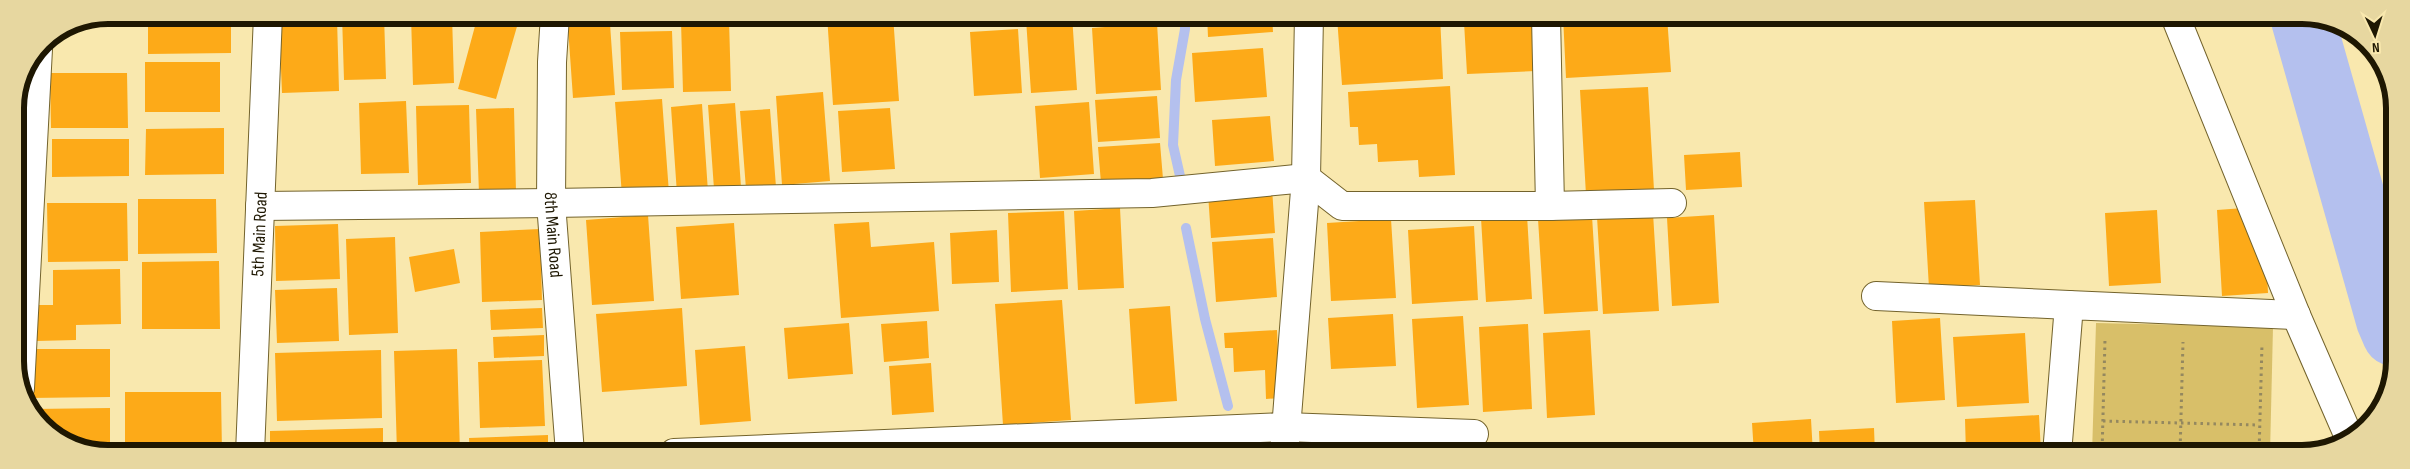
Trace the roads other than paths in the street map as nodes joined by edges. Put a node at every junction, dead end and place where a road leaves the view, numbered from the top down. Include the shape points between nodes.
1 (268, 24) edge
2 (554, 24) edge
3 (1308, 24) edge
4 (1546, 24) edge
5 (2178, 24) edge
6 (37, 62) edge
7 (1306, 178) junction
8 (1672, 202) dead end
9 (550, 203) junction
10 (260, 206) junction
11 (1550, 206) junction
12 (1876, 296) dead end
13 (2068, 304) junction
14 (24, 313) edge
15 (2296, 315) junction
16 (2347, 432) edge
17 (1474, 434) dead end
18 (1284, 440) edge
19 (250, 445) edge
20 (569, 445) edge
21 (1049, 445) edge
22 (2058, 445) edge

1 - 10 street, 5th Main Road
2 - 9 street, 8th Main Road
3 - 7 street
4 - 11 street
5 - 15 street
6 - 14 street
7 - 9 street via 1152,193
7 - 11 street via 1342,206
7 - 18 street
8 - 11 street
9 - 10 street
9 - 20 street, 8th Main Road
10 - 19 street, 5th Main Road
12 - 13 street
13 - 15 street
13 - 22 street
15 - 16 street
17 - 18 street
18 - 21 street

